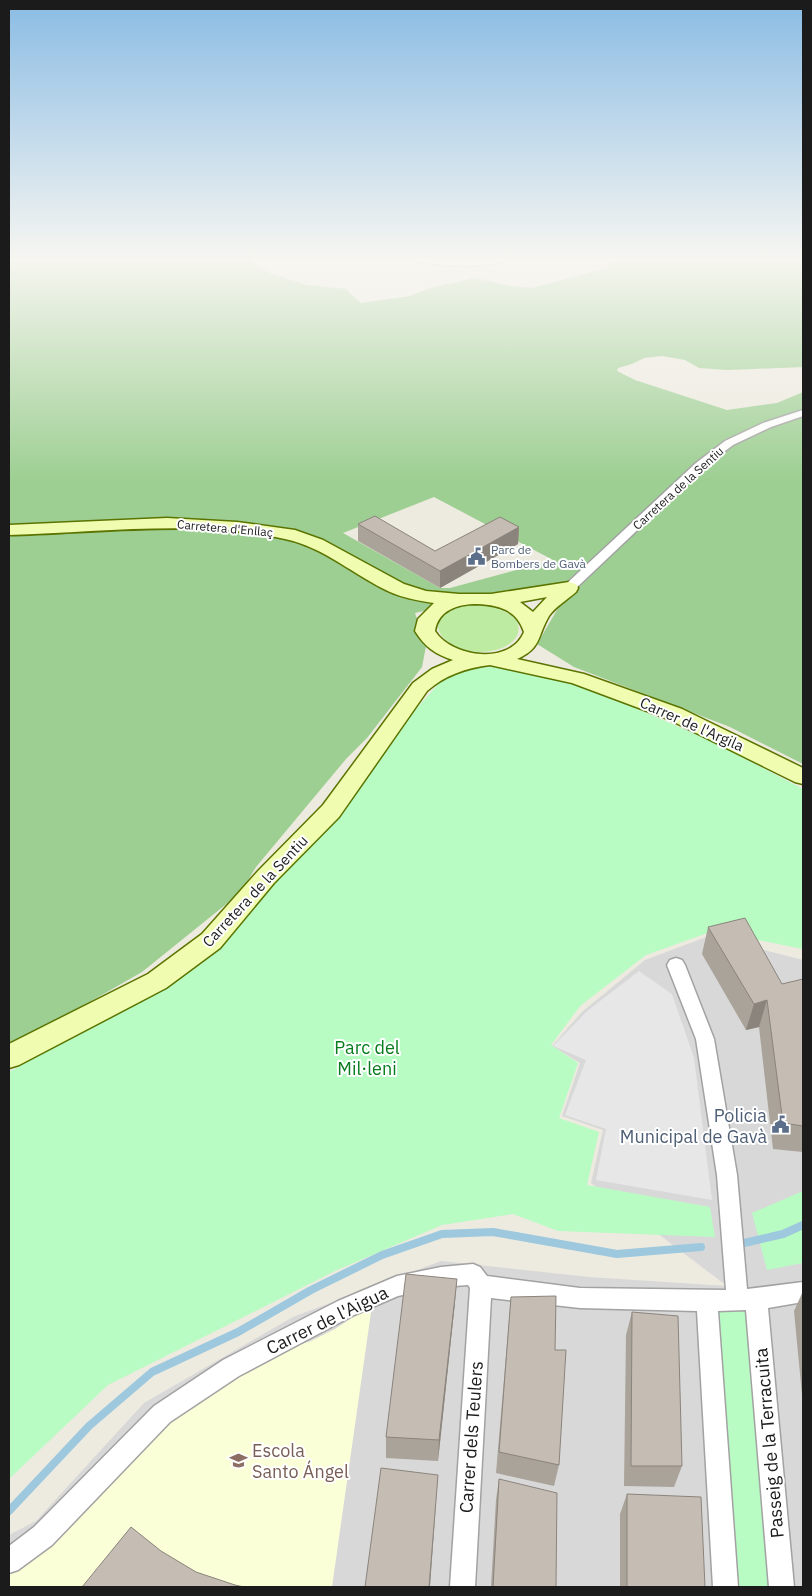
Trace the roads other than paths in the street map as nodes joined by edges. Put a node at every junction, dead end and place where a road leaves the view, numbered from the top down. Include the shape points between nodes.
1 (803, 412) edge
2 (9, 530) edge
3 (397, 588) junction
4 (569, 588) junction
5 (486, 598) junction
6 (460, 600) junction
7 (426, 627) junction
8 (531, 637) junction
9 (436, 646) junction
10 (484, 660) junction
11 (578, 678) junction
12 (425, 682) junction
13 (803, 777) edge
14 (676, 966) dead end
15 (9, 1057) edge
16 (481, 1286) junction
17 (803, 1292) edge
18 (746, 1299) junction
19 (707, 1301) junction
20 (9, 1561) edge
21 (462, 1587) edge
22 (725, 1587) edge
23 (782, 1587) edge

1 - 4 street, Carretera de la Sentiu via 729,443 700,465
2 - 3 street, Carretera d'Enllaç via 167,523 237,526 289,534 315,543
3 - 6 street, Carretera d'Enllaç via 425,596
3 - 7 street, Carretera d'Enllaç via 416,608
4 - 5 street via 516,597
4 - 8 street, Carretera de la Sentiu via 541,614
5 - 6 street
5 - 8 street via 514,606 525,614 531,622
6 - 7 street via 435,610
7 - 9 street via 428,637
8 - 10 street via 520,650 508,656
8 - 11 street, Carrer de l'Argila via 532,648
9 - 10 street via 461,658
9 - 12 street, Carretera de la Sentiu
10 - 11 street, Carrer de l'Argila
10 - 12 street, Carretera de la Sentiu via 456,665
11 - 13 street, Carrer de l'Argila via 676,714
12 - 15 street, Carretera de la Sentiu via 405,704 331,811 266,877 211,941 157,981
14 - 18 street, Passeig de la Terracuita via 705,1039
16 - 19 street, Carrer de l'Aigua via 580,1298
16 - 20 street, Carrer de l'Aigua via 473,1274 397,1286 346,1308 231,1368 162,1414 43,1536
16 - 21 street, Carrer dels Teulers
17 - 18 street, Carrer de l'Aigua
18 - 19 street, Carrer de l'Aigua
18 - 23 street, Passeig de la Terracuita
19 - 22 street

